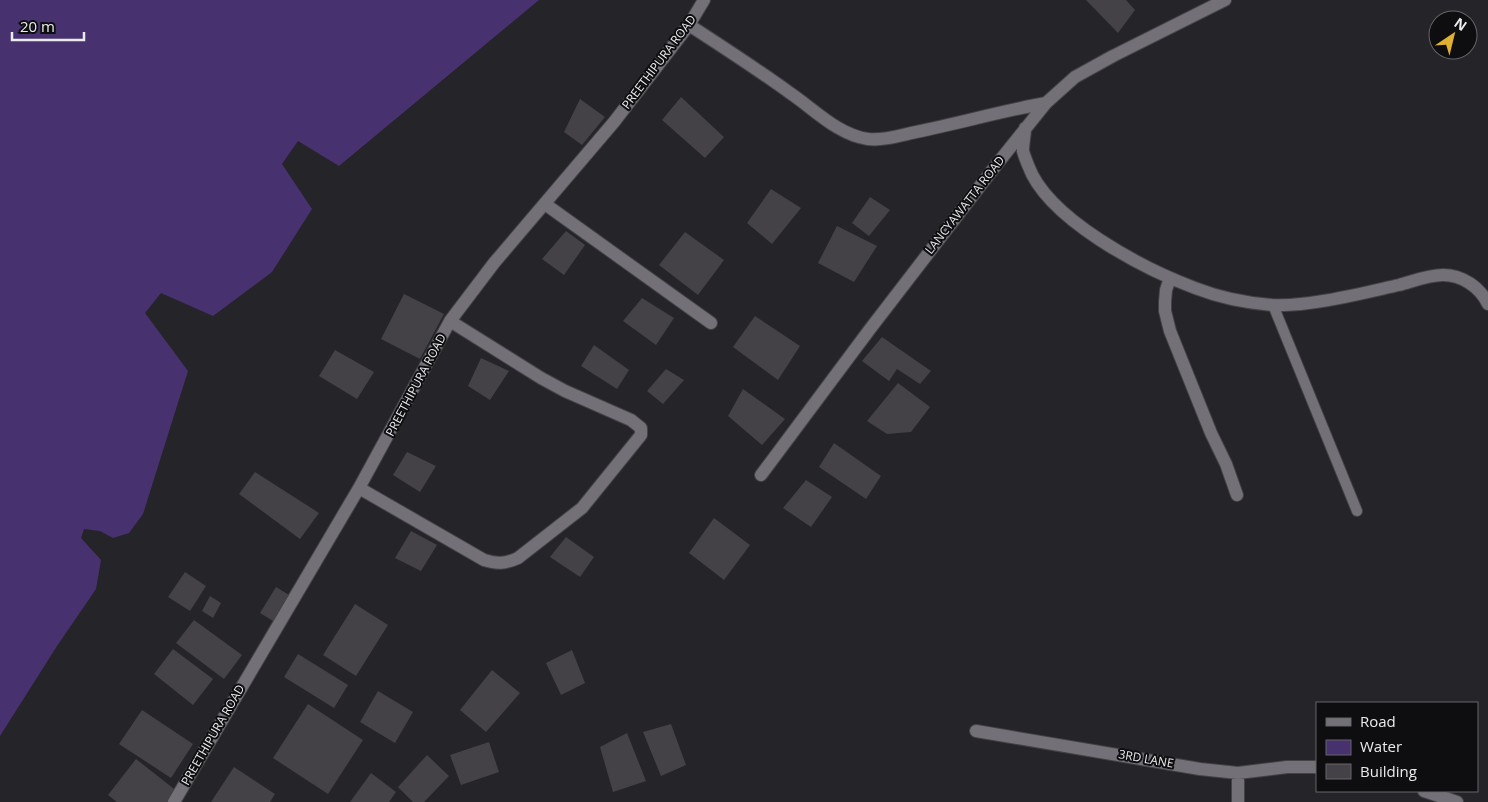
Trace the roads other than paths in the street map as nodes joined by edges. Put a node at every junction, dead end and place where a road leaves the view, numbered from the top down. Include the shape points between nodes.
1 (704, 0) edge
2 (1226, 0) edge
3 (689, 25) junction
4 (1046, 103) junction
5 (1025, 128) junction
6 (545, 204) junction
7 (1170, 278) junction
8 (1488, 304) edge
9 (1273, 305) junction
10 (450, 321) junction
11 (711, 323) dead end
12 (761, 475) dead end
13 (359, 488) junction
14 (1237, 496) dead end
15 (1357, 511) dead end
16 (976, 731) dead end
17 (1316, 767) edge
18 (1238, 773) junction
19 (1427, 792) edge
20 (174, 802) edge
21 (1238, 802) edge
22 (1457, 802) edge

1 - 3 street, PREETHIPURA ROAD
2 - 4 street, LANCYAWATTA ROAD via 1075,77
3 - 4 street via 826,120 852,135 867,139 882,139
3 - 6 street, PREETHIPURA ROAD
4 - 5 street, LANCYAWATTA ROAD
5 - 7 street via 1023,151 1030,172 1062,212 1119,251
5 - 12 street, LANCYAWATTA ROAD
6 - 10 street, PREETHIPURA ROAD
6 - 11 street
7 - 9 street via 1197,289
7 - 14 street via 1165,311 1170,331 1200,408 1230,472
8 - 9 street via 1466,281 1458,276 1443,275 1311,302
9 - 15 lane
10 - 13 street, PREETHIPURA ROAD
10 - 13 street via 565,391 631,420 641,428 641,435 582,508 518,558 506,563 484,560
13 - 20 street, PREETHIPURA ROAD
16 - 18 street, 3RD LANE
17 - 18 street, 3RD LANE
18 - 21 street
19 - 22 street

